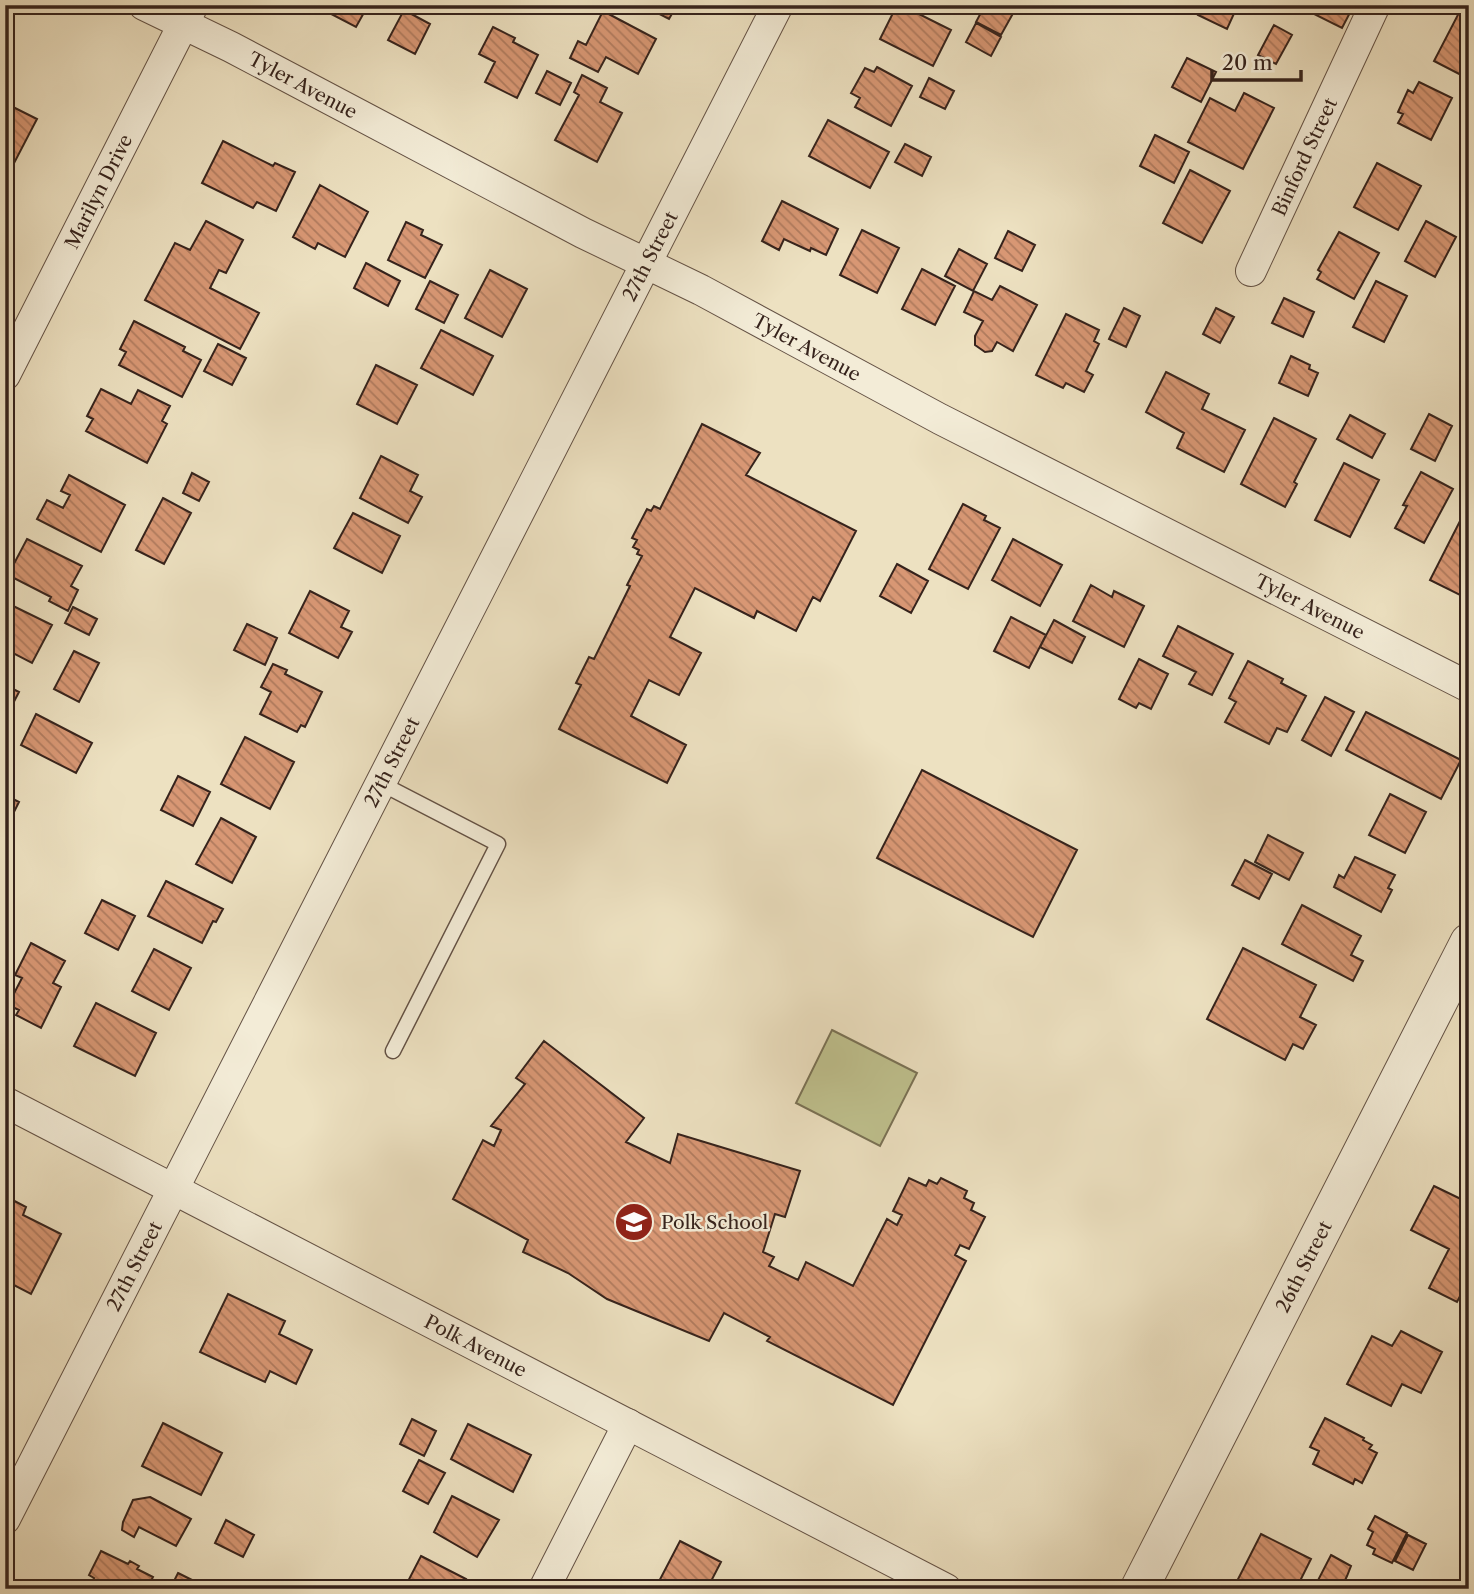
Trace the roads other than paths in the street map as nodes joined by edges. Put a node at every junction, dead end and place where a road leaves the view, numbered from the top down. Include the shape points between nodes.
1 (144, 5) edge
2 (778, 5) edge
3 (1375, 5) edge
4 (188, 15) edge
5 (647, 264) junction
6 (1251, 271) dead end
7 (5, 375) edge
8 (1469, 687) edge
9 (380, 783) junction
10 (1467, 949) edge
11 (393, 1051) dead end
12 (5, 1102) edge
13 (174, 1188) junction
14 (628, 1424) junction
15 (5, 1519) edge
16 (544, 1589) edge
17 (946, 1589) edge
18 (1139, 1589) edge

1 - 4 street, Tyler Avenue
2 - 5 street, 27th Street
3 - 6 street, Binford Street
4 - 5 street, Tyler Avenue via 231,47
4 - 7 street, Marilyn Drive
5 - 8 street, Tyler Avenue via 940,419
5 - 9 street, 27th Street
9 - 11 lane via 498,844
9 - 13 street, 27th Street
10 - 18 street, 26th Street
12 - 13 street, Polk Avenue
13 - 14 street, Polk Avenue
13 - 15 street, 27th Street
14 - 16 street
14 - 17 street, Polk Avenue

